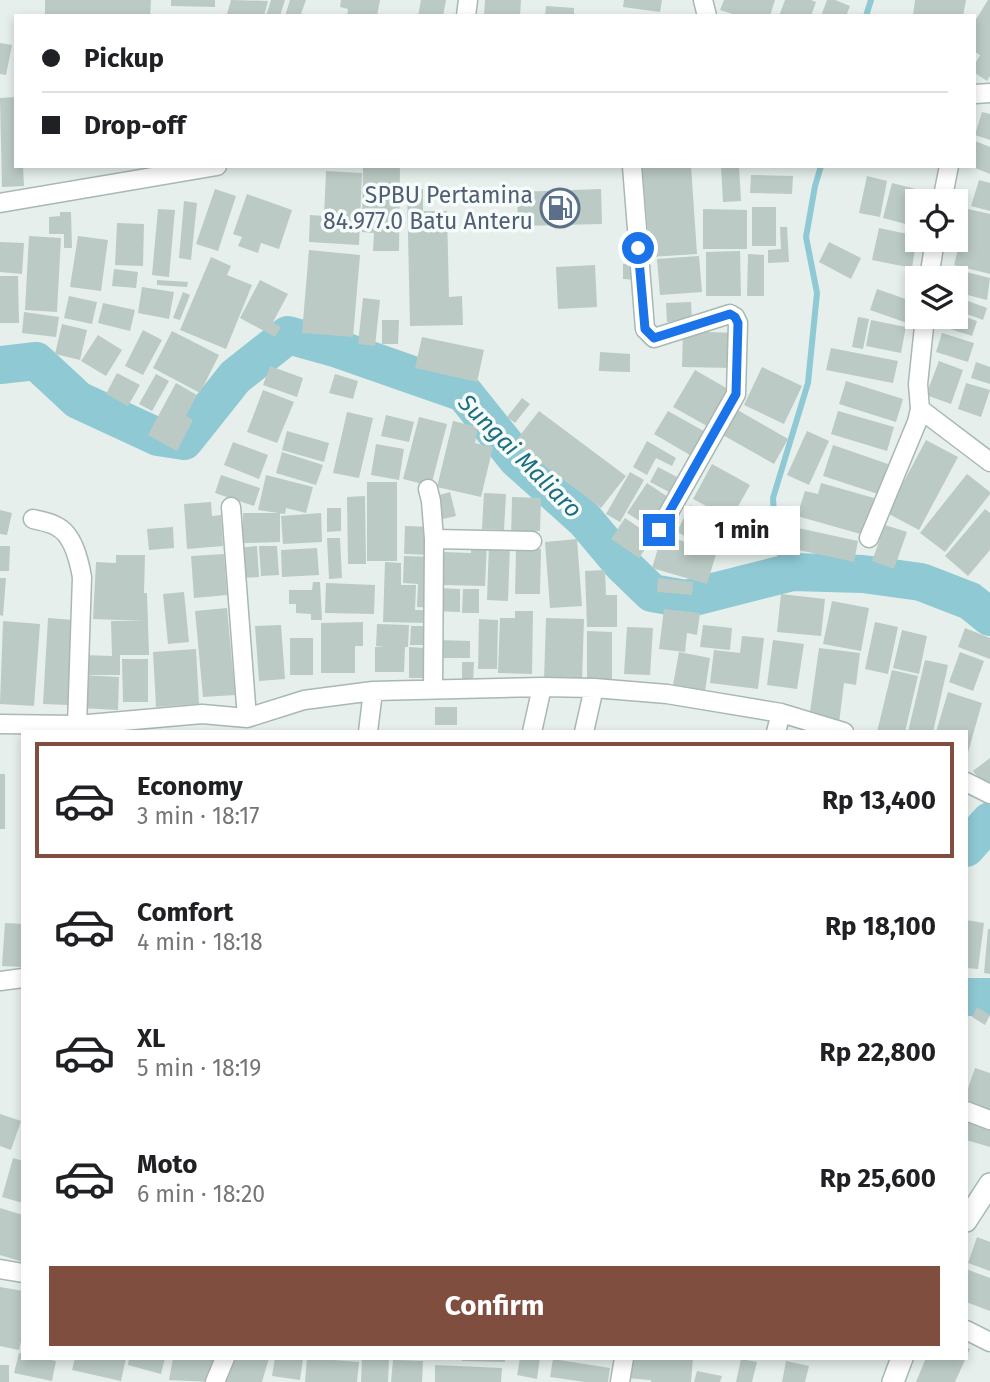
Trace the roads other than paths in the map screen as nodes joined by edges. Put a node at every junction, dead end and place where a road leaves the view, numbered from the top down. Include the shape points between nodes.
1 (205, 168) edge
2 (632, 168) edge
3 (949, 168) edge
4 (944, 189) edge
5 (0, 202) edge
6 (924, 329) edge
7 (920, 409) junction
8 (990, 462) edge
9 (428, 489) dead end
10 (231, 507) dead end
11 (33, 519) dead end
12 (659, 530) dead end
13 (869, 538) dead end
14 (434, 539) junction
15 (532, 541) dead end
16 (541, 687) junction
17 (594, 688) junction
18 (433, 689) junction
19 (373, 691) junction
20 (782, 713) junction
21 (247, 718) junction
22 (0, 724) edge
23 (84, 727) edge
24 (368, 730) edge
25 (532, 730) edge
26 (584, 730) edge
27 (777, 730) edge
28 (837, 730) edge
29 (968, 783) edge
30 (990, 793) edge
31 (21, 978) edge
32 (0, 981) edge
33 (968, 1112) edge
34 (990, 1120) edge
35 (990, 1184) edge
36 (977, 1213) edge
37 (0, 1269) edge
38 (21, 1273) edge
39 (968, 1331) edge
40 (990, 1342) edge
41 (224, 1360) edge
42 (624, 1360) edge
43 (901, 1360) edge
44 (215, 1382) edge
45 (620, 1382) edge
46 (893, 1382) edge

1 - 5 street
2 - 12 street via 648,334 654,338 730,314 738,323 736,394
3 - 4 street
6 - 7 street
7 - 8 street
7 - 13 street
9 - 14 street
10 - 21 street
11 - 23 street via 58,526 78,558
14 - 15 street
14 - 18 street
16 - 17 street
16 - 18 street
16 - 25 street
17 - 20 street via 667,694
17 - 26 street
18 - 19 street
19 - 21 street via 304,700
19 - 24 street
20 - 27 street
20 - 28 street
21 - 23 street via 202,714
22 - 23 street
29 - 30 street
31 - 32 street
33 - 34 street
35 - 36 street
37 - 38 street
39 - 40 street
41 - 44 street
42 - 45 street
43 - 46 street

